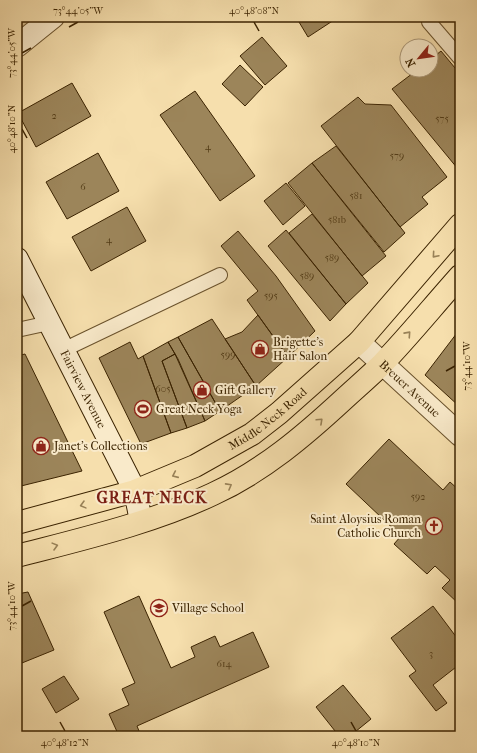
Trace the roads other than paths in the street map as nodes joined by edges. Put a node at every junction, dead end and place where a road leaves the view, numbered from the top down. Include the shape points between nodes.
1 (53, 17) edge
2 (429, 22) dead end
3 (17, 46) edge
4 (460, 58) edge
5 (460, 225) edge
6 (17, 259) edge
7 (220, 275) dead end
8 (460, 276) edge
9 (49, 323) junction
10 (17, 330) edge
11 (359, 342) junction
12 (63, 350) junction
13 (382, 364) junction
14 (460, 435) edge
15 (135, 491) junction
16 (141, 521) junction
17 (17, 523) edge
18 (17, 556) edge

1 - 3 street
2 - 4 lane
5 -> 11 main road, Middle Neck Road
6 - 9 street, Fairview Avenue
7 - 12 lane
13 -> 8 main road
9 - 10 lane
9 - 12 street, Fairview Avenue
11 - 13 street, Breuer Avenue
11 -> 15 main road, Middle Neck Road via 252,434 195,466
12 - 15 street, Fairview Avenue
13 - 14 street, Breuer Avenue
16 -> 13 main road via 213,494 255,471 310,430
15 - 16 street, Fairview Avenue
15 -> 17 main road, Middle Neck Road
18 -> 16 main road

